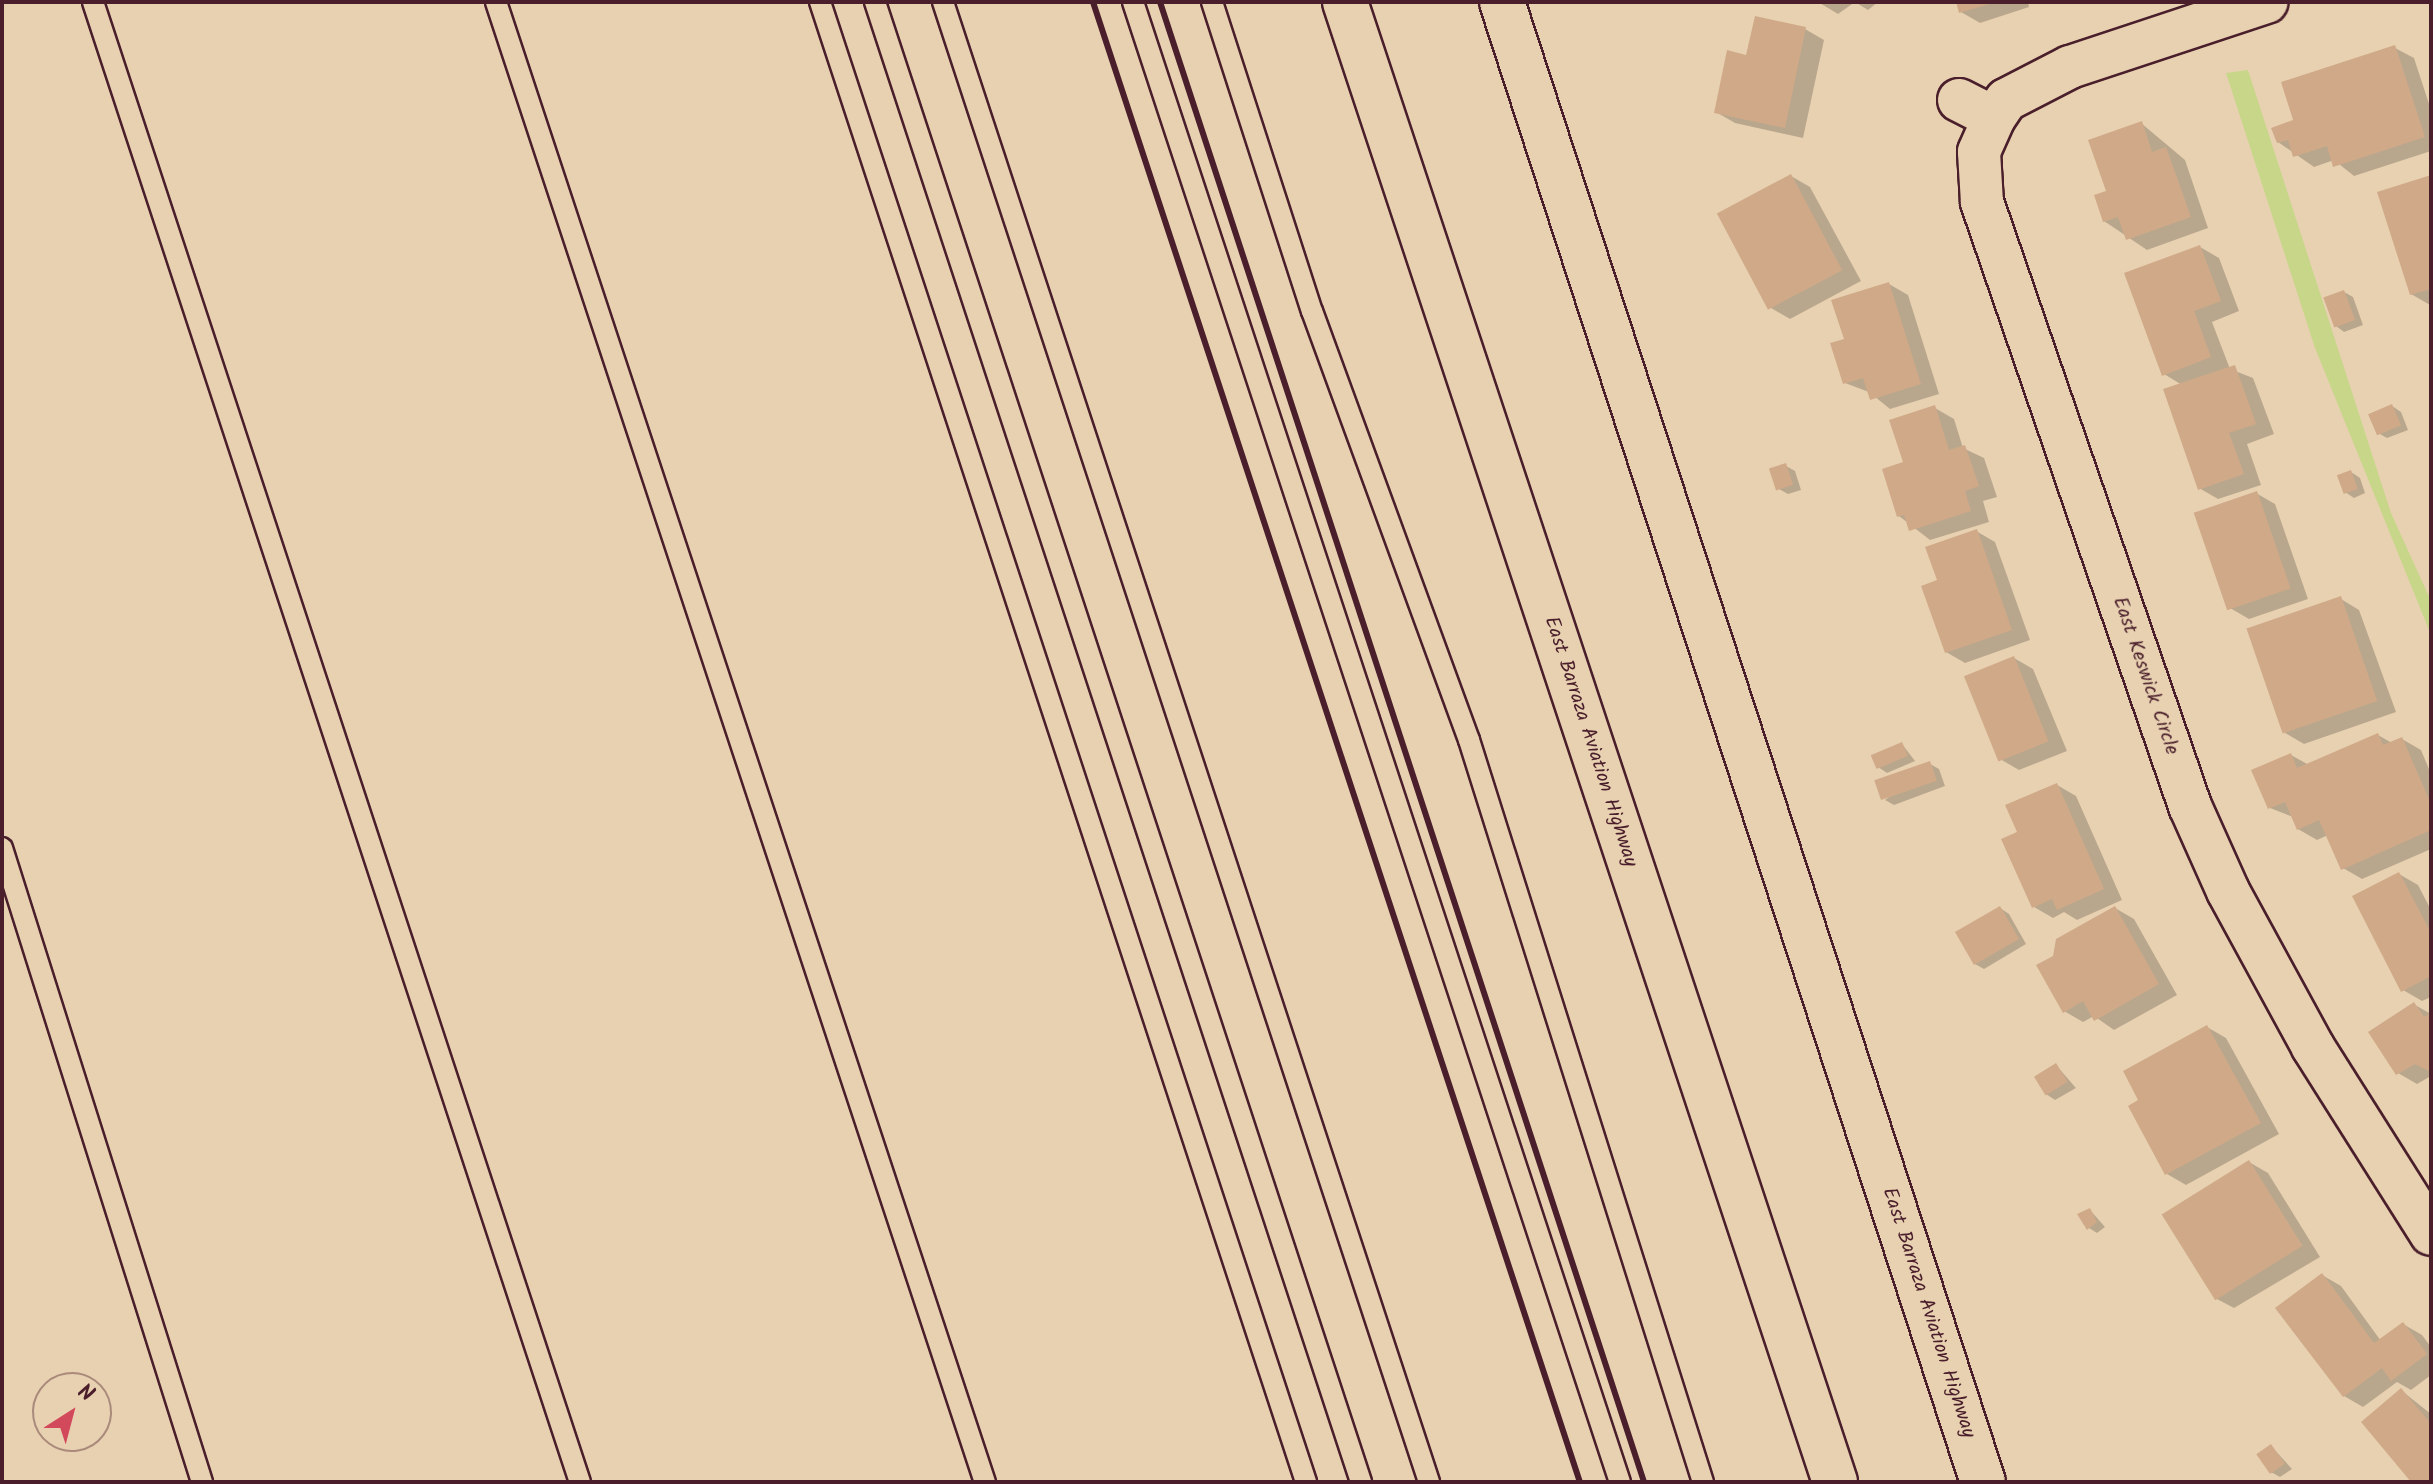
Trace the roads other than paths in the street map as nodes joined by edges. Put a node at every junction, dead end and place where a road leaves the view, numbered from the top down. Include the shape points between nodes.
1 (93, 2) edge
2 (496, 2) edge
3 (820, 2) edge
4 (875, 2) edge
5 (943, 2) edge
6 (1133, 2) edge
7 (1212, 2) edge
8 (1345, 2) edge
9 (1502, 2) edge
10 (2267, 2) edge
11 (2, 848) edge
12 (2431, 1234) edge
13 (202, 1482) edge
14 (580, 1482) edge
15 (985, 1482) edge
16 (1306, 1482) edge
17 (1361, 1482) edge
18 (1429, 1482) edge
19 (1620, 1482) edge
20 (1703, 1482) edge
21 (1835, 1482) edge
22 (1983, 1482) edge

1 - 14 lane
2 - 15 lane
3 - 16 lane
4 - 17 lane
5 - 18 lane
6 - 19 lane
7 - 20 lane via 1312,311 1469,740
8 - 21 main road, East Barraza Aviation Highway
9 - 22 main road, East Barraza Aviation Highway
10 - 12 street, East Keswick Circle via 2070,67 2006,100 1976,109 1982,202 2190,806 2306,1035
11 - 13 lane

